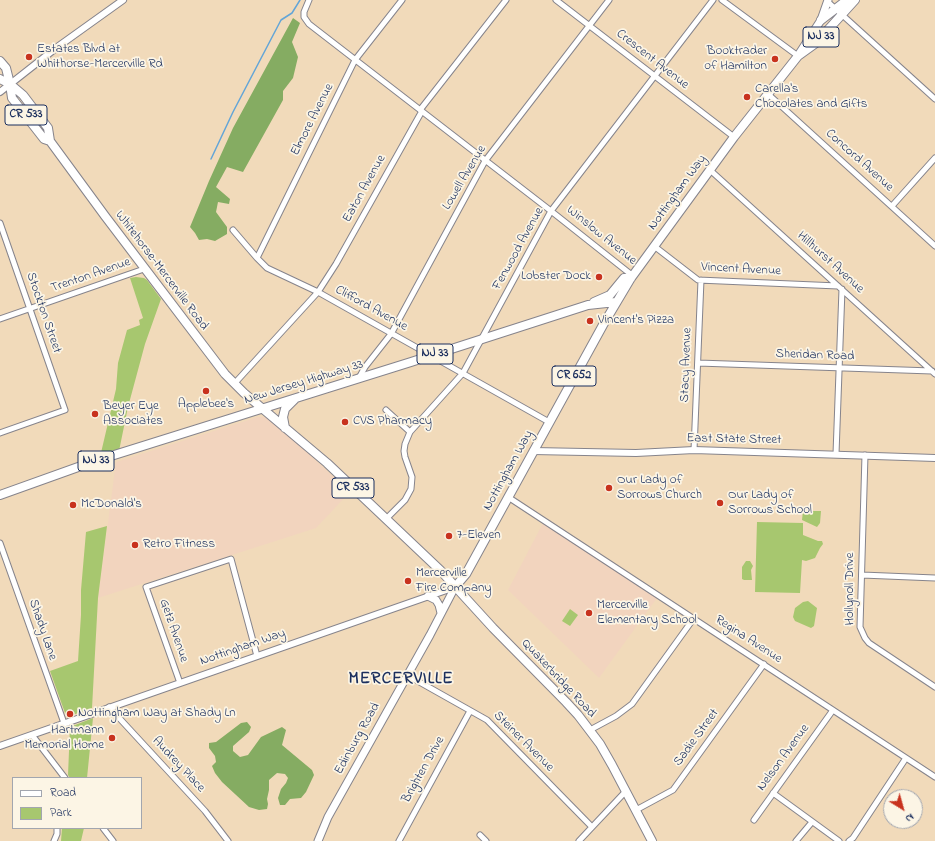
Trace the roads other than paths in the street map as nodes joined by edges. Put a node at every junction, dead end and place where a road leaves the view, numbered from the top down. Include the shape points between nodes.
1 (123, 0) edge
2 (309, 0) edge
3 (402, 0) edge
4 (506, 0) edge
5 (556, 0) edge
6 (609, 0) edge
7 (713, 0) edge
8 (722, 0) edge
9 (847, 0) edge
10 (856, 0) edge
11 (828, 1) edge
12 (839, 11) junction
13 (821, 20) junction
14 (589, 26) junction
15 (798, 56) junction
16 (355, 60) junction
17 (0, 61) edge
18 (655, 76) junction
19 (0, 79) edge
20 (10, 84) junction
21 (0, 92) edge
22 (768, 94) junction
23 (935, 99) edge
24 (421, 110) junction
25 (734, 137) junction
26 (935, 158) edge
27 (485, 161) junction
28 (710, 170) junction
29 (892, 206) junction
30 (551, 211) junction
31 (0, 223) edge
32 (233, 230) dead end
33 (654, 246) junction
34 (935, 246) edge
35 (257, 258) junction
36 (144, 268) junction
37 (632, 277) junction
38 (701, 280) junction
39 (840, 288) junction
40 (318, 292) junction
41 (616, 302) junction
42 (588, 305) junction
43 (30, 309) junction
44 (0, 319) edge
45 (391, 334) junction
46 (482, 339) junction
47 (431, 355) junction
48 (698, 363) junction
49 (839, 368) junction
50 (934, 372) edge
51 (463, 373) junction
52 (359, 378) junction
53 (234, 384) junction
54 (295, 398) junction
55 (262, 408) junction
56 (386, 410) dead end
57 (549, 422) junction
58 (285, 428) junction
59 (410, 432) junction
60 (0, 433) edge
61 (694, 450) junction
62 (533, 451) junction
63 (836, 454) junction
64 (865, 455) junction
65 (935, 458) edge
66 (0, 495) edge
67 (508, 497) junction
68 (386, 519) junction
69 (0, 543) edge
70 (862, 575) junction
71 (935, 578) edge
72 (455, 587) junction
73 (428, 596) junction
74 (441, 613) junction
75 (694, 618) junction
76 (257, 656) junction
77 (764, 664) junction
78 (407, 675) junction
79 (180, 682) junction
80 (935, 687) edge
81 (109, 707) junction
82 (470, 710) junction
83 (833, 710) junction
84 (64, 723) junction
85 (590, 730) junction
86 (32, 735) junction
87 (0, 746) edge
88 (906, 758) junction
89 (62, 777) edge
90 (935, 777) edge
91 (626, 791) junction
92 (773, 793) junction
93 (636, 810) junction
94 (754, 820) dead end
95 (812, 822) junction
96 (592, 827) junction
97 (57, 829) edge
98 (104, 829) edge
99 (480, 835) dead end
100 (54, 841) edge
101 (114, 841) edge
102 (228, 841) edge
103 (318, 841) edge
104 (399, 841) edge
105 (486, 841) edge
106 (579, 841) edge
107 (652, 841) edge
108 (796, 841) edge
109 (839, 841) edge
110 (849, 841) edge

1 - 20 street
2 - 16 street, Winslow Avenue via 304,12 306,21
3 - 16 street, Elmore Avenue
4 - 24 street, Eaton Avenue
5 - 14 street, Crescent Avenue
6 - 14 street, Lowell Avenue
7 - 18 street, Fenwood Avenue
8 - 15 street
9 - 12 main road, Nottingham Way / NJ 33
10 - 12 main road, Nottingham Way / NJ 33
11 - 12 street
11 - 13 main road
12 - 13 main road, Nottingham Way / NJ 33
12 - 15 main road, Nottingham Way / NJ 33 via 816,43
12 - 23 street
13 - 15 main road
14 - 18 street, Crescent Avenue
14 - 27 street, Lowell Avenue
15 - 22 main road, Nottingham Way / NJ 33
16 - 24 street, Winslow Avenue
16 - 35 street, Elmore Avenue
17 - 20 main road, Whitehorse-Mercerville Road / CR 533 via 6,68
18 - 25 street, Crescent Avenue
18 - 30 street, Fenwood Avenue
19 - 20 main road
20 - 21 street
20 - 36 main road, Whitehorse-Mercerville Road / CR 533 via 12,98 44,139 50,141
22 - 25 main road, Nottingham Way / NJ 33
22 - 29 street, Concord Avenue
24 - 27 street, Winslow Avenue
24 - 40 street, Eaton Avenue
25 - 28 main road, Nottingham Way / NJ 33
26 - 29 street
27 - 30 street, Winslow Avenue
27 - 45 street, Lowell Avenue
28 - 33 main road, Nottingham Way / NJ 33
28 - 39 street, Hillhurst Avenue
29 - 34 street, Concord Avenue
30 - 37 street, Winslow Avenue
30 - 46 street, Fenwood Avenue
31 - 43 street, Stockton Street
32 - 35 street, Clifford Avenue
33 - 37 main road, Nottingham Way / NJ 33
33 - 38 street, Vincent Avenue
35 - 40 street, Clifford Avenue via 267,268
36 - 43 street, Trenton Avenue
36 - 53 main road, Whitehorse-Mercerville Road / CR 533
37 - 41 main road, Nottingham Way / NJ 33
37 - 42 main road via 624,278 610,294
38 - 39 street, Vincent Avenue
38 - 48 street, Stacy Avenue
39 - 49 street
39 - 50 street, Hillhurst Avenue
40 - 45 street, Clifford Avenue
40 - 53 street, Eaton Avenue
41 - 42 main road, New Jersey Highway 33 / NJ 33
41 - 57 main road, Nottingham Way / CR 652
42 - 46 main road, New Jersey Highway 33 / NJ 33
43 - 44 street, Trenton Avenue
43 - 60 street, Stockton Street via 65,410
45 - 47 street, Clifford Avenue
45 - 52 street, Lowell Avenue
46 - 47 main road, New Jersey Highway 33 / NJ 33
46 - 51 street, Fenwood Avenue
47 - 51 street, Clifford Avenue
47 - 52 main road, New Jersey Highway 33 / NJ 33
48 - 49 street, Sheridan Road
48 - 61 street, Stacy Avenue
49 - 50 street, Sheridan Road
49 - 63 street
51 - 57 street, Clifford Avenue
51 - 59 street, Fenwood Avenue
52 - 54 main road, New Jersey Highway 33 / NJ 33
53 - 55 main road, Whitehorse-Mercerville Road / CR 533
54 - 55 main road, New Jersey Highway 33 / NJ 33
54 - 58 main road via 283,417
55 - 58 main road, CR 533
55 - 66 main road, New Jersey Highway 33 / NJ 33 via 95,461
56 - 59 street
57 - 62 main road, Nottingham Way / CR 652
58 - 68 main road, CR 533 via 327,463
59 - 68 street, Fenwood Avenue via 404,451 412,477 411,489 405,500
61 - 62 street, East State Street via 636,453
61 - 63 street, East State Street
62 - 67 main road, Nottingham Way
63 - 64 street, East State Street
64 - 65 street, East State Street
64 - 70 street, Hollynoll Drive
67 - 72 main road, Nottingham Way via 466,574
67 - 75 street, Regina Avenue
68 - 72 main road, CR 533
69 - 84 street, Shady Lane
70 - 71 street
70 - 80 street, Hollynoll Drive via 860,621 865,638
72 - 73 street, Nottingham Way
72 - 74 main road, Edinburg Road
72 - 85 main road, Quakerbridge Road / CR 533
73 - 74 main road via 436,600
73 - 76 street, Nottingham Way
74 - 78 main road, Edinburg Road
75 - 77 street, Regina Avenue
75 - 85 street via 632,704
76 - 79 street, Nottingham Way
76 - 79 street, Getz Avenue via 231,559 146,587
77 - 83 street, Regina Avenue
77 - 93 street, Sadie Street via 673,790
78 - 82 street, Steiner Avenue
78 - 103 main road, Edinburg Road via 328,817
79 - 81 street, Nottingham Way
81 - 84 street, Nottingham Way
81 - 102 street, Audrey Place via 205,811
82 - 96 street, Steiner Avenue via 487,720
82 - 104 street, Brighten Drive
83 - 88 street, Regina Avenue
83 - 92 street, Nelson Avenue
84 - 86 street, Nottingham Way
85 - 91 main road, Quakerbridge Road / CR 533
86 - 87 street, Nottingham Way
86 - 89 street
88 - 90 street, Regina Avenue
88 - 110 street
91 - 93 main road, Quakerbridge Road / CR 533
91 - 96 street
92 - 94 street, Nelson Avenue
92 - 95 street
93 - 107 main road, Quakerbridge Road / CR 533
95 - 108 street
95 - 109 street
96 - 106 street
97 - 100 street
98 - 101 street
99 - 105 street

